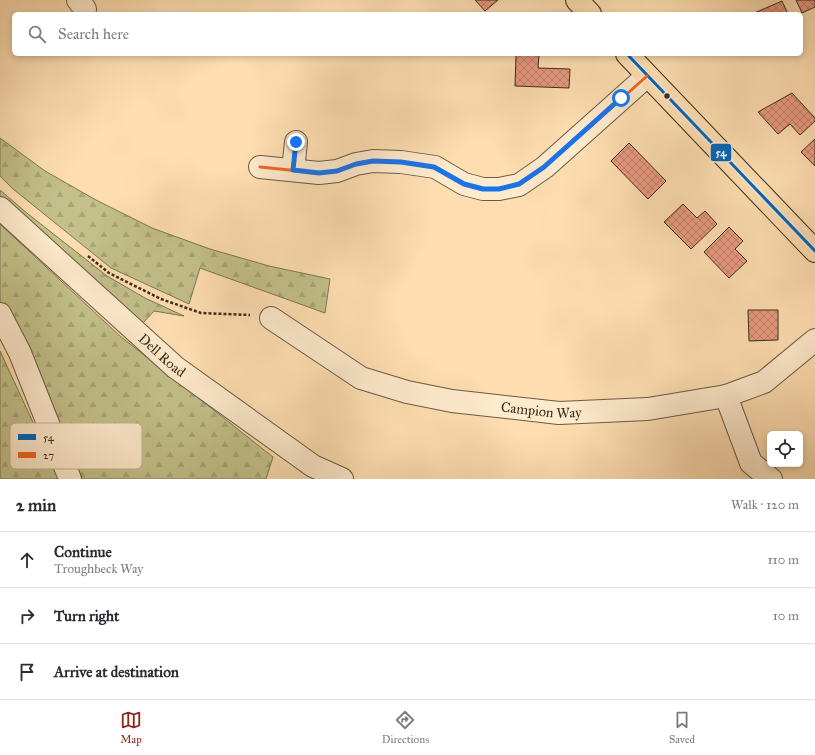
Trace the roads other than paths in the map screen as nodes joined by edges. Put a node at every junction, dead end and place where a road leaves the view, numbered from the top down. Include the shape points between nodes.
1 (577, 0) edge
2 (588, 12) edge
3 (629, 56) edge
4 (647, 76) junction
5 (296, 142) dead end
6 (260, 167) dead end
7 (293, 170) junction
8 (0, 208) edge
9 (815, 252) edge
10 (0, 314) edge
11 (271, 318) road end
12 (815, 340) edge
13 (726, 396) junction
14 (48, 423) edge
15 (66, 469) edge
16 (70, 479) edge
17 (342, 479) edge
18 (772, 479) edge

1 - 2 main road
3 - 4 main road
4 - 7 street via 544,167 519,184 499,189 483,189 464,184 434,167 401,162 373,161 319,173
4 - 9 main road
5 - 7 street
6 - 7 street
8 - 17 street, Dell Road via 175,367 313,466
10 - 14 street via 20,353
11 - 13 street, Campion Way via 361,378 407,392 452,401 559,413 648,409
12 - 13 street, Campion Way via 764,382
13 - 18 street via 751,463
15 - 16 street

